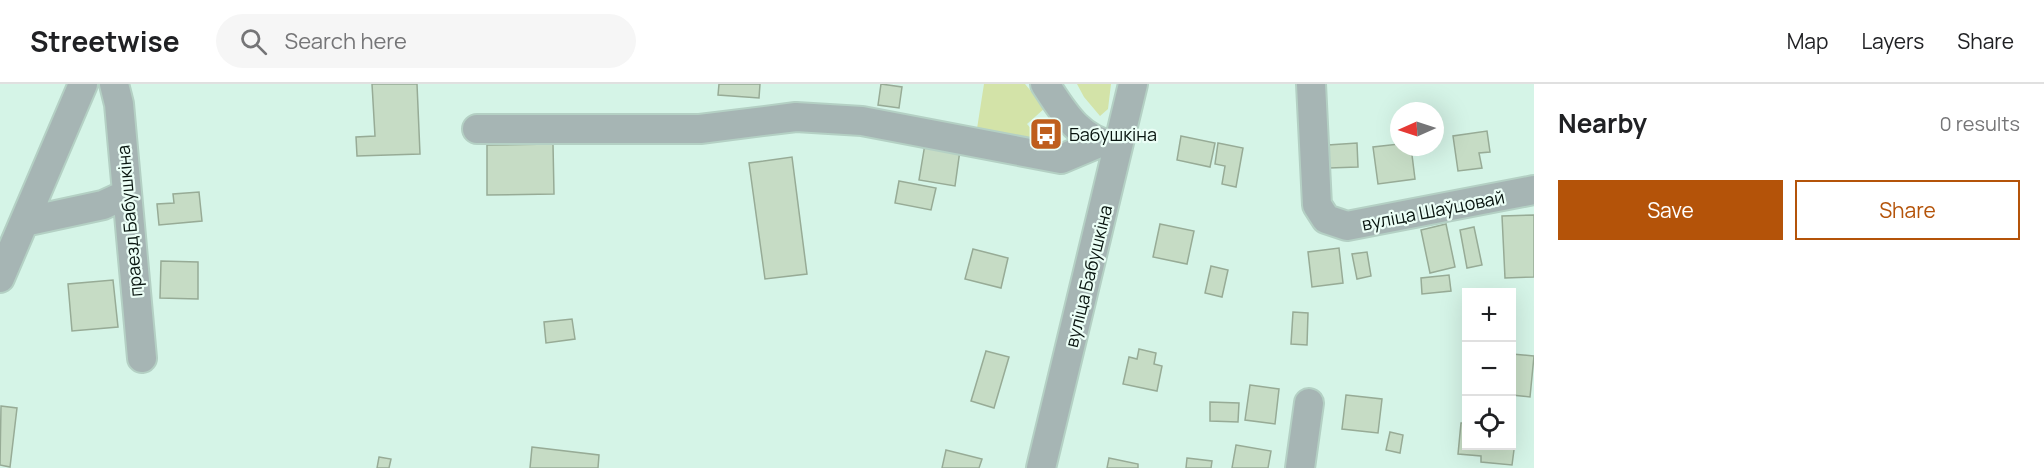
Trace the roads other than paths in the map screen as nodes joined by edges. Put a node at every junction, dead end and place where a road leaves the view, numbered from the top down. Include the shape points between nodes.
1 (83, 84) edge
2 (114, 84) edge
3 (1045, 84) edge
4 (1134, 84) edge
5 (1311, 84) edge
6 (477, 129) dead end
7 (1109, 145) junction
8 (1534, 190) edge
9 (127, 194) junction
10 (24, 222) junction
11 (0, 278) edge
12 (142, 358) dead end
13 (1308, 404) dead end
14 (1041, 468) edge
15 (1300, 468) edge

1 - 10 street
2 - 9 street, праезд Бабушкіна
3 - 7 street via 1066,117
4 - 7 street, вуліца Бабушкіна
5 - 8 street, вуліца Шаўцовай via 1317,205 1326,219 1347,226
6 - 7 street via 700,129 796,117 862,121 1061,159
7 - 14 street, вуліца Бабушкіна
9 - 10 street via 103,205
9 - 12 street, праезд Бабушкіна
10 - 11 street
13 - 15 street

